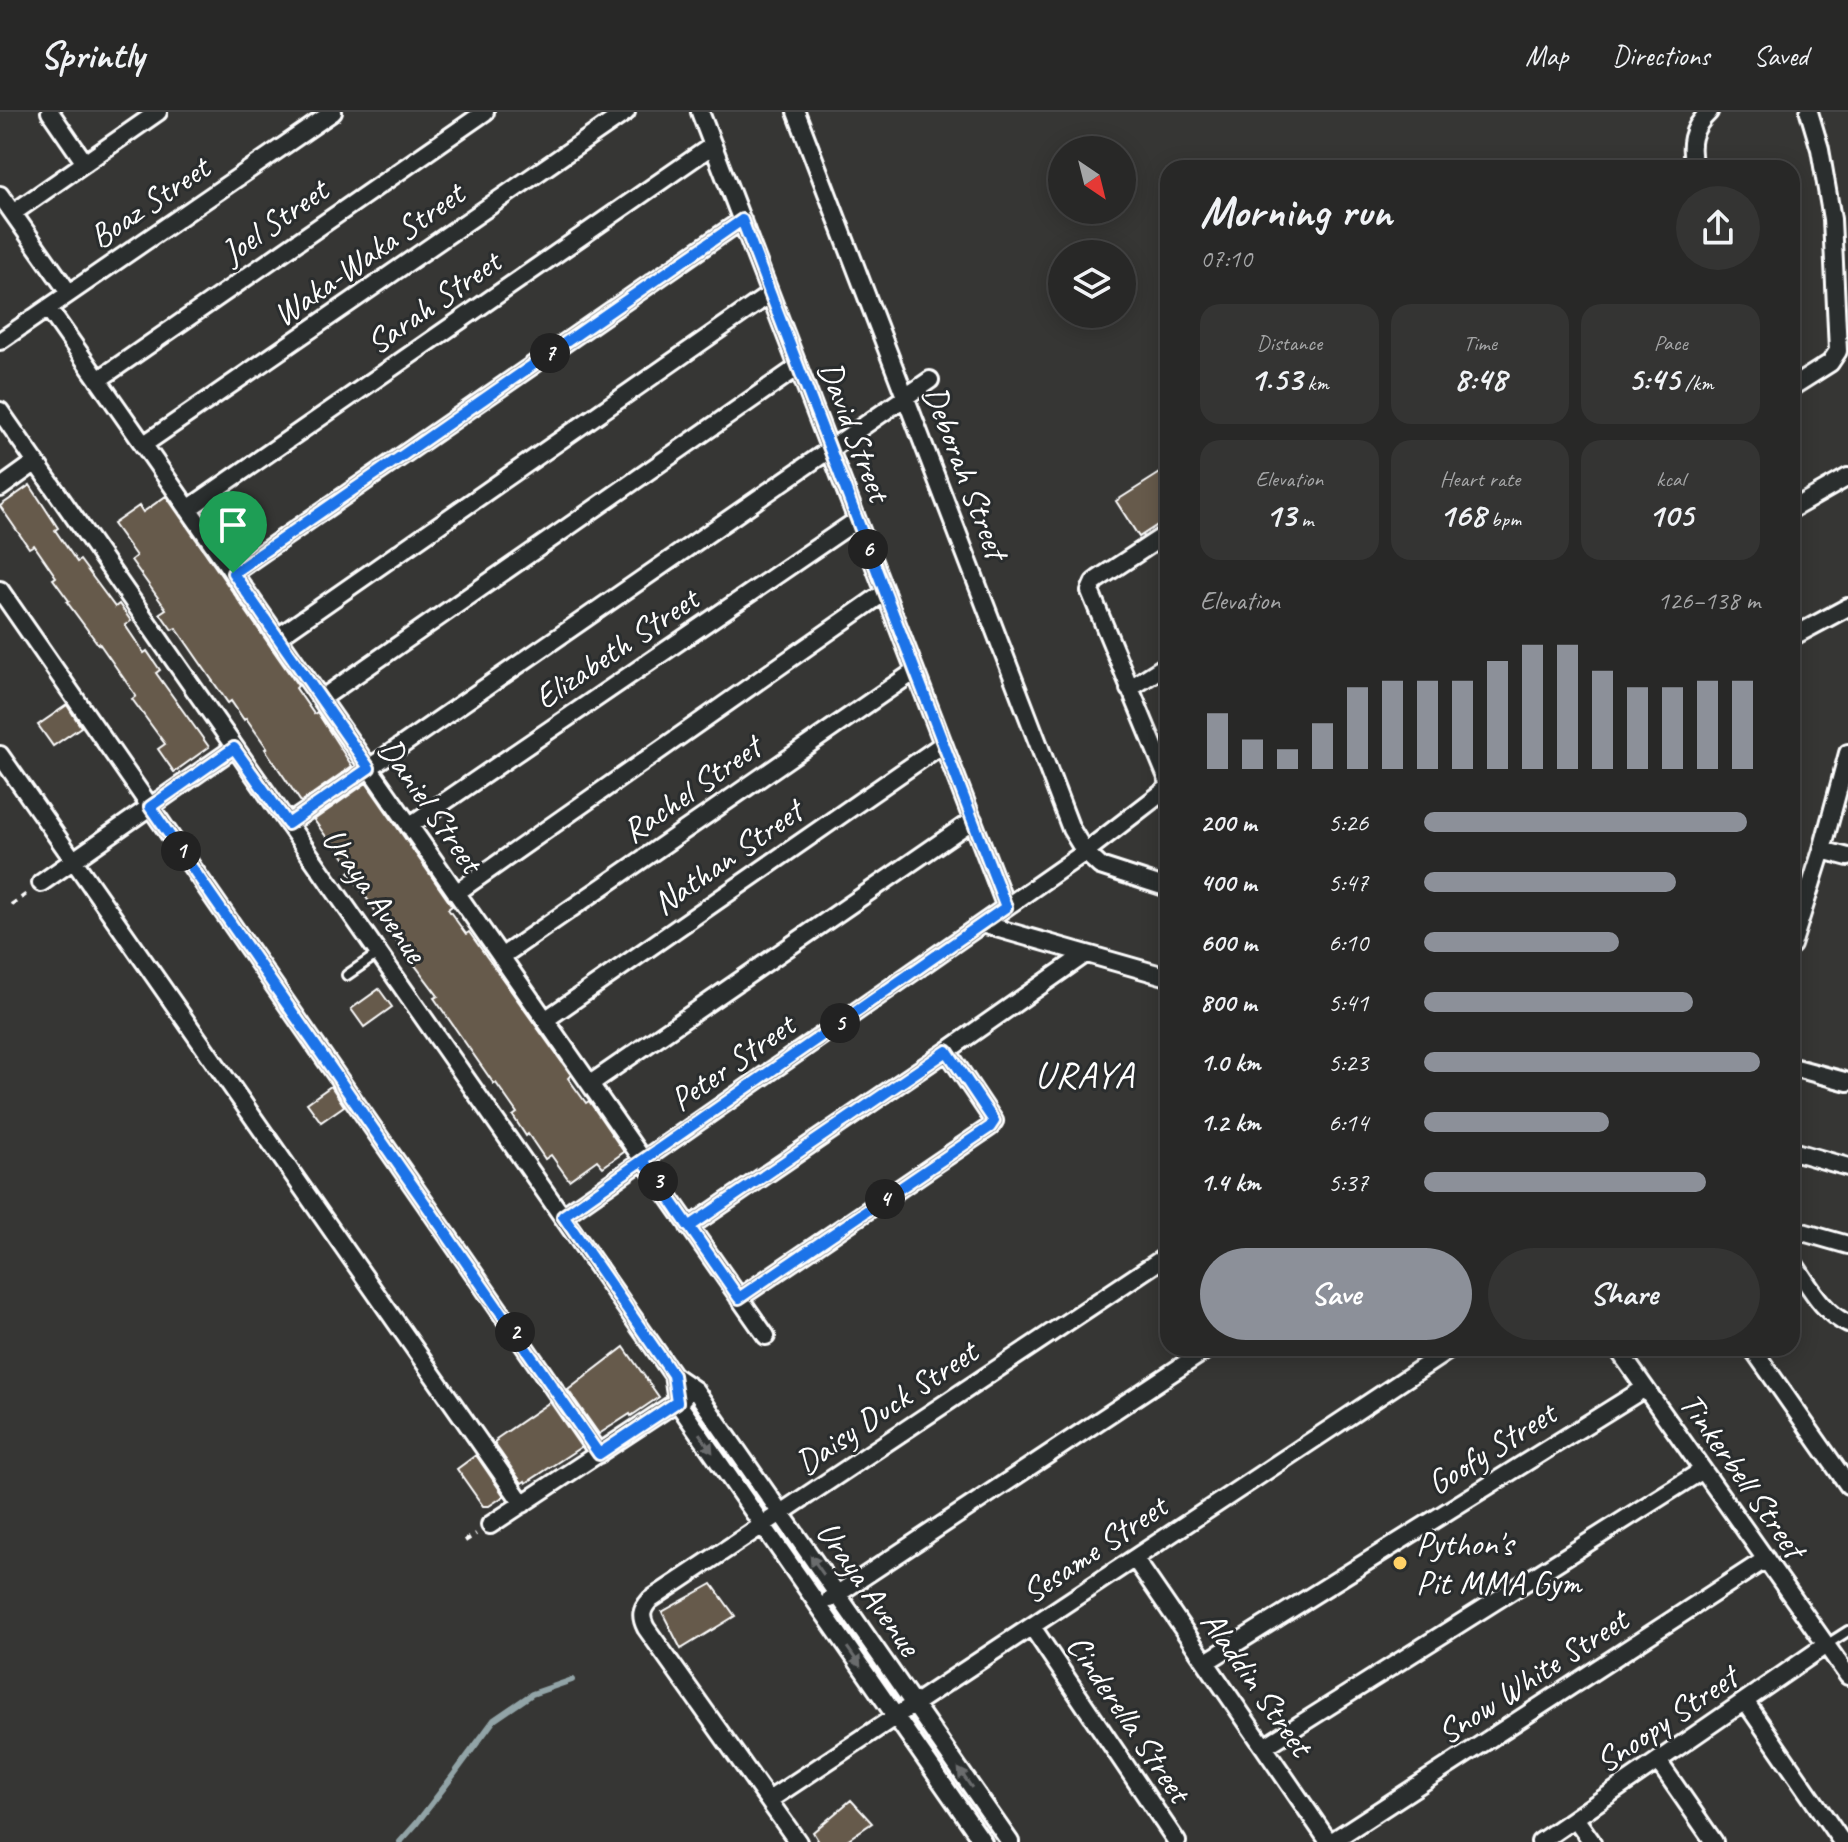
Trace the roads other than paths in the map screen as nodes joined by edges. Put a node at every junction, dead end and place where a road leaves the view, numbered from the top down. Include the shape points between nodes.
1 (50, 112) edge
2 (158, 112) edge
3 (333, 112) edge
4 (485, 112) edge
5 (626, 112) edge
6 (700, 112) edge
7 (796, 112) edge
8 (1709, 112) edge
9 (1809, 112) edge
10 (713, 145) junction
11 (1692, 160) edge
12 (85, 163) junction
13 (0, 195) edge
14 (13, 213) junction
15 (742, 220) junction
16 (69, 293) junction
17 (770, 294) junction
18 (48, 308) junction
19 (0, 341) edge
20 (798, 367) junction
21 (98, 380) junction
22 (930, 380) dead end
23 (1800, 382) edge
24 (906, 397) junction
25 (0, 411) edge
26 (143, 445) junction
27 (830, 449) junction
28 (36, 462) junction
29 (1848, 477) edge
30 (0, 488) edge
31 (1800, 504) edge
32 (188, 509) junction
33 (857, 520) junction
34 (1160, 538) edge
35 (233, 573) junction
36 (0, 590) edge
37 (885, 592) junction
38 (1848, 607) edge
39 (1800, 633) edge
40 (278, 637) junction
41 (1160, 669) edge
42 (915, 671) junction
43 (1129, 689) junction
44 (321, 699) junction
45 (943, 744) junction
46 (234, 748) junction
47 (1848, 753) edge
48 (0, 755) edge
49 (1160, 761) edge
50 (369, 768) junction
51 (1160, 794) edge
52 (150, 807) junction
53 (973, 820) junction
54 (288, 824) junction
55 (409, 826) junction
56 (1822, 850) junction
57 (1085, 852) junction
58 (1848, 857) edge
59 (73, 861) junction
60 (41, 883) dead end
61 (1160, 885) edge
62 (456, 893) junction
63 (1006, 907) junction
64 (1800, 920) edge
65 (982, 924) junction
66 (379, 953) junction
67 (1084, 955) junction
68 (501, 957) junction
69 (347, 975) dead end
70 (1160, 975) edge
71 (545, 1020) junction
72 (947, 1051) junction
73 (1800, 1069) edge
74 (1848, 1082) edge
75 (590, 1084) junction
76 (1800, 1153) edge
77 (643, 1160) junction
78 (1848, 1167) edge
79 (563, 1216) junction
80 (689, 1227) junction
81 (1800, 1231) edge
82 (1848, 1245) edge
83 (1160, 1260) edge
84 (1800, 1272) edge
85 (739, 1298) junction
86 (1848, 1324) edge
87 (766, 1336) dead end
88 (1197, 1356) edge
89 (1440, 1356) edge
90 (1623, 1356) edge
91 (1758, 1356) edge
92 (673, 1375) junction
93 (1645, 1388) junction
94 (695, 1390) junction
95 (677, 1402) junction
96 (599, 1454) junction
97 (1703, 1470) junction
98 (1848, 1485) edge
99 (523, 1504) junction
100 (781, 1513) junction
101 (490, 1525) dead end
102 (763, 1525) junction
103 (1135, 1559) junction
104 (1766, 1559) junction
105 (837, 1594) junction
106 (819, 1606) junction
107 (1032, 1627) junction
108 (1848, 1631) edge
109 (1826, 1645) junction
110 (1206, 1662) junction
111 (1848, 1676) edge
112 (1745, 1701) junction
113 (914, 1704) junction
114 (896, 1716) junction
115 (1264, 1747) junction
116 (1658, 1761) junction
117 (769, 1800) junction
118 (1575, 1818) junction
119 (798, 1842) edge
120 (983, 1842) edge
121 (1010, 1842) edge
122 (1177, 1842) edge
123 (1330, 1842) edge
124 (1540, 1842) edge
125 (1592, 1842) edge
126 (1714, 1842) edge
127 (1842, 1842) edge

1 - 12 street
2 - 12 street
3 - 16 street, Boaz Street
4 - 21 street, Joel Street
5 - 26 street, Waka-Waka Street
6 - 10 street, David Street
7 - 24 street, Deborah Street
8 - 11 street via 1691,136
9 - 23 street via 1832,219 1838,351 1830,363
10 - 15 street, David Street
10 - 32 street, Sarah Street
12 - 14 street
13 - 14 street
14 - 16 street
15 - 17 street, David Street
15 - 35 street
16 - 18 street, Boaz Street
17 - 20 street, David Street
17 - 40 street
18 - 19 street, Boaz Street
18 - 21 street, Daniel Street
20 - 27 street, David Street
20 - 44 street
21 - 26 street, Daniel Street
22 - 24 street
24 - 27 street
24 - 57 street, Deborah Street via 1064,811
25 - 28 street, Uraya Avenue
26 - 32 street, Daniel Street
27 - 33 street, David Street
27 - 50 street
28 - 30 street
28 - 46 street, Uraya Avenue
29 - 31 street
32 - 35 street, Daniel Street
33 - 37 street, David Street
33 - 55 street, Elizabeth Street
34 - 43 street via 1092,586
35 - 40 street, Daniel Street
36 - 52 street
37 - 42 street, David Street
37 - 62 street
38 - 39 street
40 - 44 street, Daniel Street
41 - 43 street
42 - 45 street, David Street
42 - 68 street, Rachel Street
43 - 49 street
44 - 50 street, Daniel Street
45 - 53 street, David Street
45 - 71 street, Nathan Street
46 - 52 street
46 - 54 street, Uraya Avenue
47 - 56 street
48 - 59 street
50 - 54 street
50 - 55 street, Daniel Street
51 - 57 street, Peter Street
52 - 59 street
52 - 96 street
53 - 63 street, David Street
53 - 75 street
54 - 66 street, Uraya Avenue
55 - 62 street, Daniel Street
56 - 58 street
56 - 64 street
57 - 61 street via 1100,866
57 - 63 street, Peter Street
59 - 60 street
59 - 99 street
62 - 68 street, Daniel Street
63 - 65 street, Peter Street
65 - 67 street
65 - 77 street, Peter Street
66 - 69 lane
66 - 79 street, Uraya Avenue
67 - 70 street
67 - 72 street
68 - 71 street, Daniel Street
71 - 75 street, Daniel Street
72 - 80 street
72 - 85 street via 992,1125
73 - 74 street
75 - 77 street, Daniel Street
76 - 78 street
77 - 79 street, Peter Street
77 - 80 street, Daniel Street
79 - 92 street, Uraya Avenue
80 - 85 street, Daniel Street
81 - 82 street
83 - 100 street, Daisy Duck Street
84 - 86 street via 1829,1312
85 - 87 street, Daniel Street
88 - 105 street
89 - 103 street, Sesame Street
90 - 93 street, Tinkerbell Street
91 - 98 street
92 - 94 street, Uraya Avenue
92 - 95 street, Uraya Avenue
93 - 97 street, Tinkerbell Street
93 - 110 street, Goofy Street
94 - 95 street
94 - 100 street, Uraya Avenue
95 - 96 street
95 -> 102 street, Uraya Avenue
96 - 99 street
97 - 104 street, Tinkerbell Street
97 - 115 street
99 - 101 street
100 - 102 street, Daisy Duck Street
105 -> 100 street, Uraya Avenue
102 - 106 street, Uraya Avenue
102 - 117 street, Daisy Duck Street via 650,1600 642,1619
103 - 107 street, Sesame Street
103 - 110 street, Aladdin Street
104 - 109 street, Tinkerbell Street
104 - 123 street, Snow White Street
105 - 106 street
105 - 113 street, Uraya Avenue
106 -> 114 street, Uraya Avenue
107 - 113 street, Sesame Street
107 - 122 street, Cinderella Street
108 - 109 lane
109 - 111 street, Tinkerbell Street
109 - 112 street, Snoopy Street
110 - 115 street, Aladdin Street
112 - 116 street, Snoopy Street
112 - 127 street
113 - 114 street, Sesame Street
121 -> 113 street, Uraya Avenue
114 - 117 street, Sesame Street
114 - 120 street, Uraya Avenue
115 - 123 street, Aladdin Street
116 - 118 street, Snoopy Street
116 - 126 street
117 - 119 street
118 - 124 street, Snoopy Street
118 - 125 street

